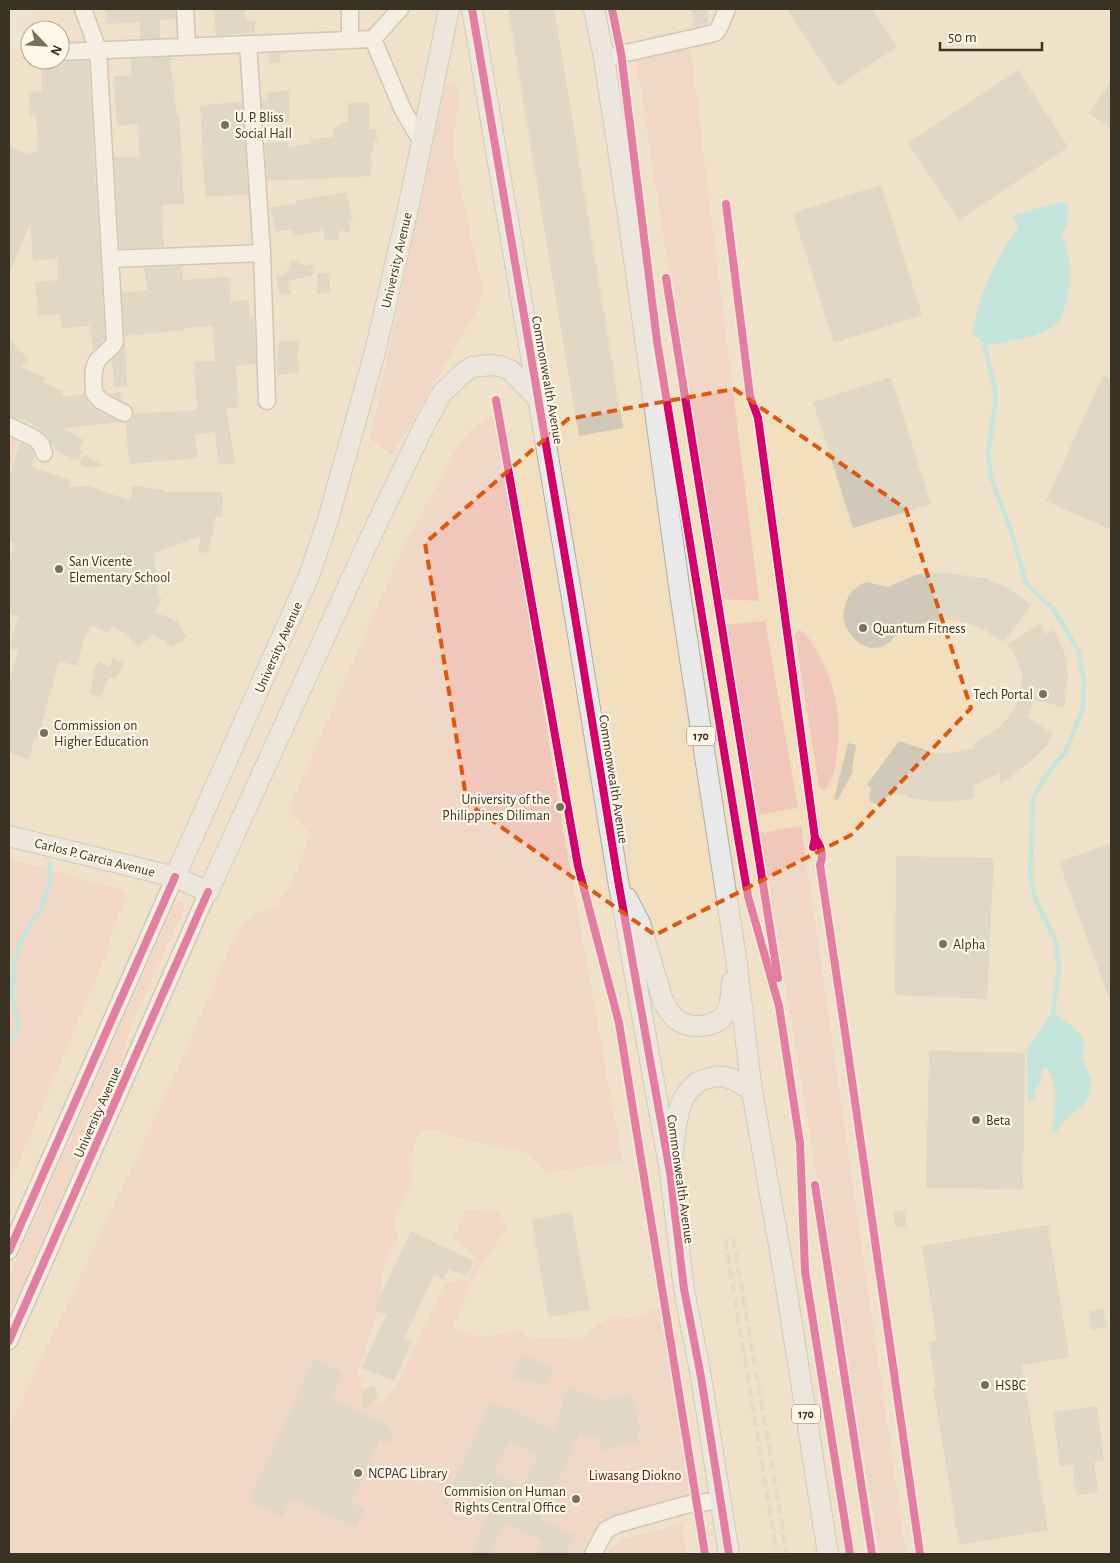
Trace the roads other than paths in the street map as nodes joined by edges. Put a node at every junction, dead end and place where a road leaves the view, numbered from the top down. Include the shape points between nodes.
1 (83, 9) edge
2 (185, 9) edge
3 (350, 9) edge
4 (400, 9) edge
5 (449, 9) edge
6 (472, 9) edge
7 (594, 9) edge
8 (728, 9) edge
9 (350, 39) junction
10 (373, 39) junction
11 (248, 44) junction
12 (187, 46) junction
13 (98, 50) junction
14 (70, 51) edge
15 (604, 58) junction
16 (421, 141) junction
17 (262, 253) junction
18 (110, 259) junction
19 (539, 400) junction
20 (267, 401) dead end
21 (124, 413) dead end
22 (9, 426) edge
23 (44, 453) dead end
24 (9, 836) edge
25 (176, 878) junction
26 (618, 880) junction
27 (208, 892) junction
28 (736, 958) junction
29 (752, 1091) junction
30 (670, 1172) junction
31 (9, 1252) edge
32 (9, 1341) edge
33 (720, 1500) junction
34 (593, 1554) edge
35 (729, 1554) edge
36 (828, 1554) edge

1 - 13 street
2 - 12 street
3 - 9 street
4 - 10 street
5 - 16 main road, University Avenue
6 - 19 main road, Commonwealth Avenue
7 - 15 main road, 170
8 - 15 street via 715,32
9 - 10 street
9 - 11 street
10 - 16 street via 402,108
11 - 12 street
11 - 17 street
12 - 13 street
13 - 14 street
13 - 18 street
15 - 28 main road, 170
16 - 25 main road, University Avenue via 375,352 324,532 309,576
17 - 18 street
17 - 20 street
18 - 21 street via 115,342 95,365 94,393 101,401
19 - 26 main road, Commonwealth Avenue
19 - 27 main road, University Avenue via 510,370 490,364 472,367 442,393 390,497
22 - 23 street via 42,444
24 - 25 main road, Carlos P. Garcia Avenue
25 - 27 main road, Carlos P. Garcia Avenue
25 - 31 street, University Avenue
26 - 28 main road via 640,922 663,1002 677,1020 695,1026 714,1023 722,1018 730,1000
26 - 30 main road, Commonwealth Avenue
27 - 32 street, University Avenue
28 - 29 main road, 170
29 - 30 main road via 729,1078 699,1079 686,1092 680,1106
29 - 36 main road, 170
30 - 33 main road, Commonwealth Avenue via 684,1289
33 - 34 street via 685,1505 618,1524 606,1530
33 - 35 main road, Commonwealth Avenue

